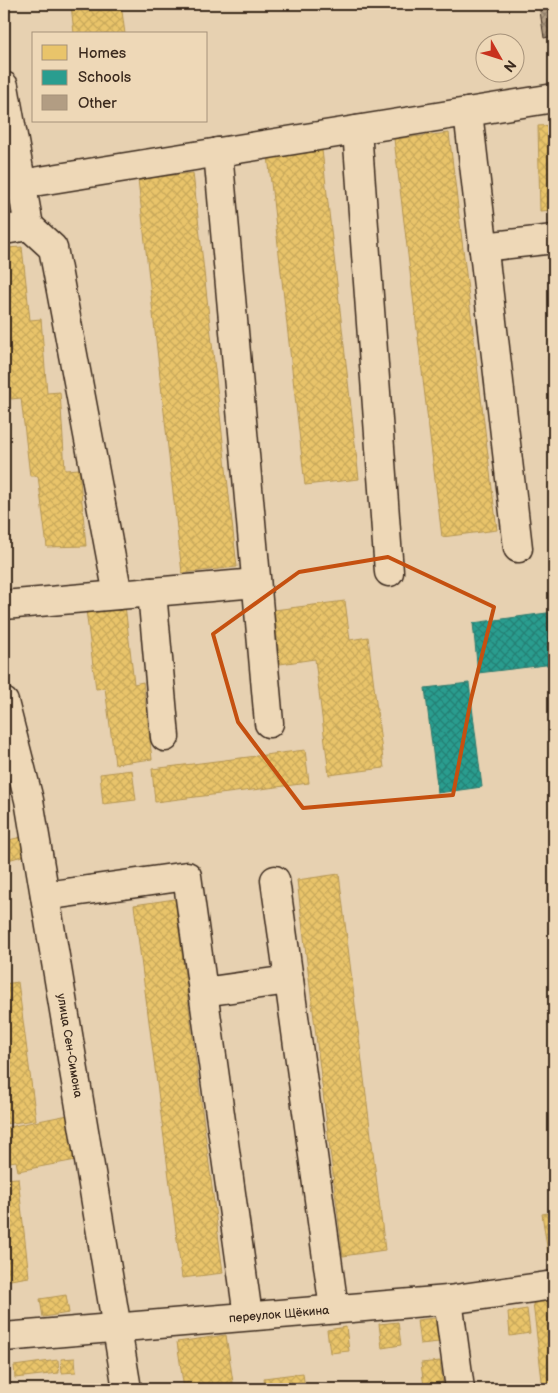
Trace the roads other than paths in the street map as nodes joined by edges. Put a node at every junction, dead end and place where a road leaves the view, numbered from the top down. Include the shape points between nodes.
1 (4, 86) edge
2 (554, 98) edge
3 (468, 112) junction
4 (357, 130) junction
5 (218, 152) junction
6 (21, 184) junction
7 (16, 228) edge
8 (554, 239) edge
9 (483, 248) junction
10 (518, 548) dead end
11 (388, 572) dead end
12 (256, 583) junction
13 (152, 592) junction
14 (118, 595) junction
15 (4, 605) edge
16 (4, 702) edge
17 (269, 723) dead end
18 (165, 737) dead end
19 (275, 880) dead end
20 (45, 896) junction
21 (289, 980) junction
22 (203, 992) junction
23 (554, 1285) edge
24 (448, 1300) junction
25 (334, 1309) junction
26 (248, 1316) junction
27 (117, 1327) junction
28 (4, 1337) edge
29 (127, 1389) edge
30 (460, 1389) edge

1 - 6 street
2 - 3 street
3 - 4 street
3 - 9 street
4 - 5 street
4 - 11 street
5 - 6 street
5 - 12 street
6 - 7 street
7 - 14 street via 53,248
8 - 9 street
9 - 10 street
12 - 13 street
12 - 17 street
13 - 14 street
13 - 18 street
14 - 15 street
16 - 20 street, улица Сен-Симона via 29,800
19 - 21 street
20 - 22 street via 187,876
20 - 27 street, улица Сен-Симона
21 - 22 street
21 - 25 street
22 - 26 street
23 - 24 street, переулок Щёкина
24 - 25 street, переулок Щёкина
24 - 30 street
25 - 26 street, переулок Щёкина
26 - 27 street, переулок Щёкина
27 - 28 street, переулок Щёкина
27 - 29 street, улица Сен-Симона

